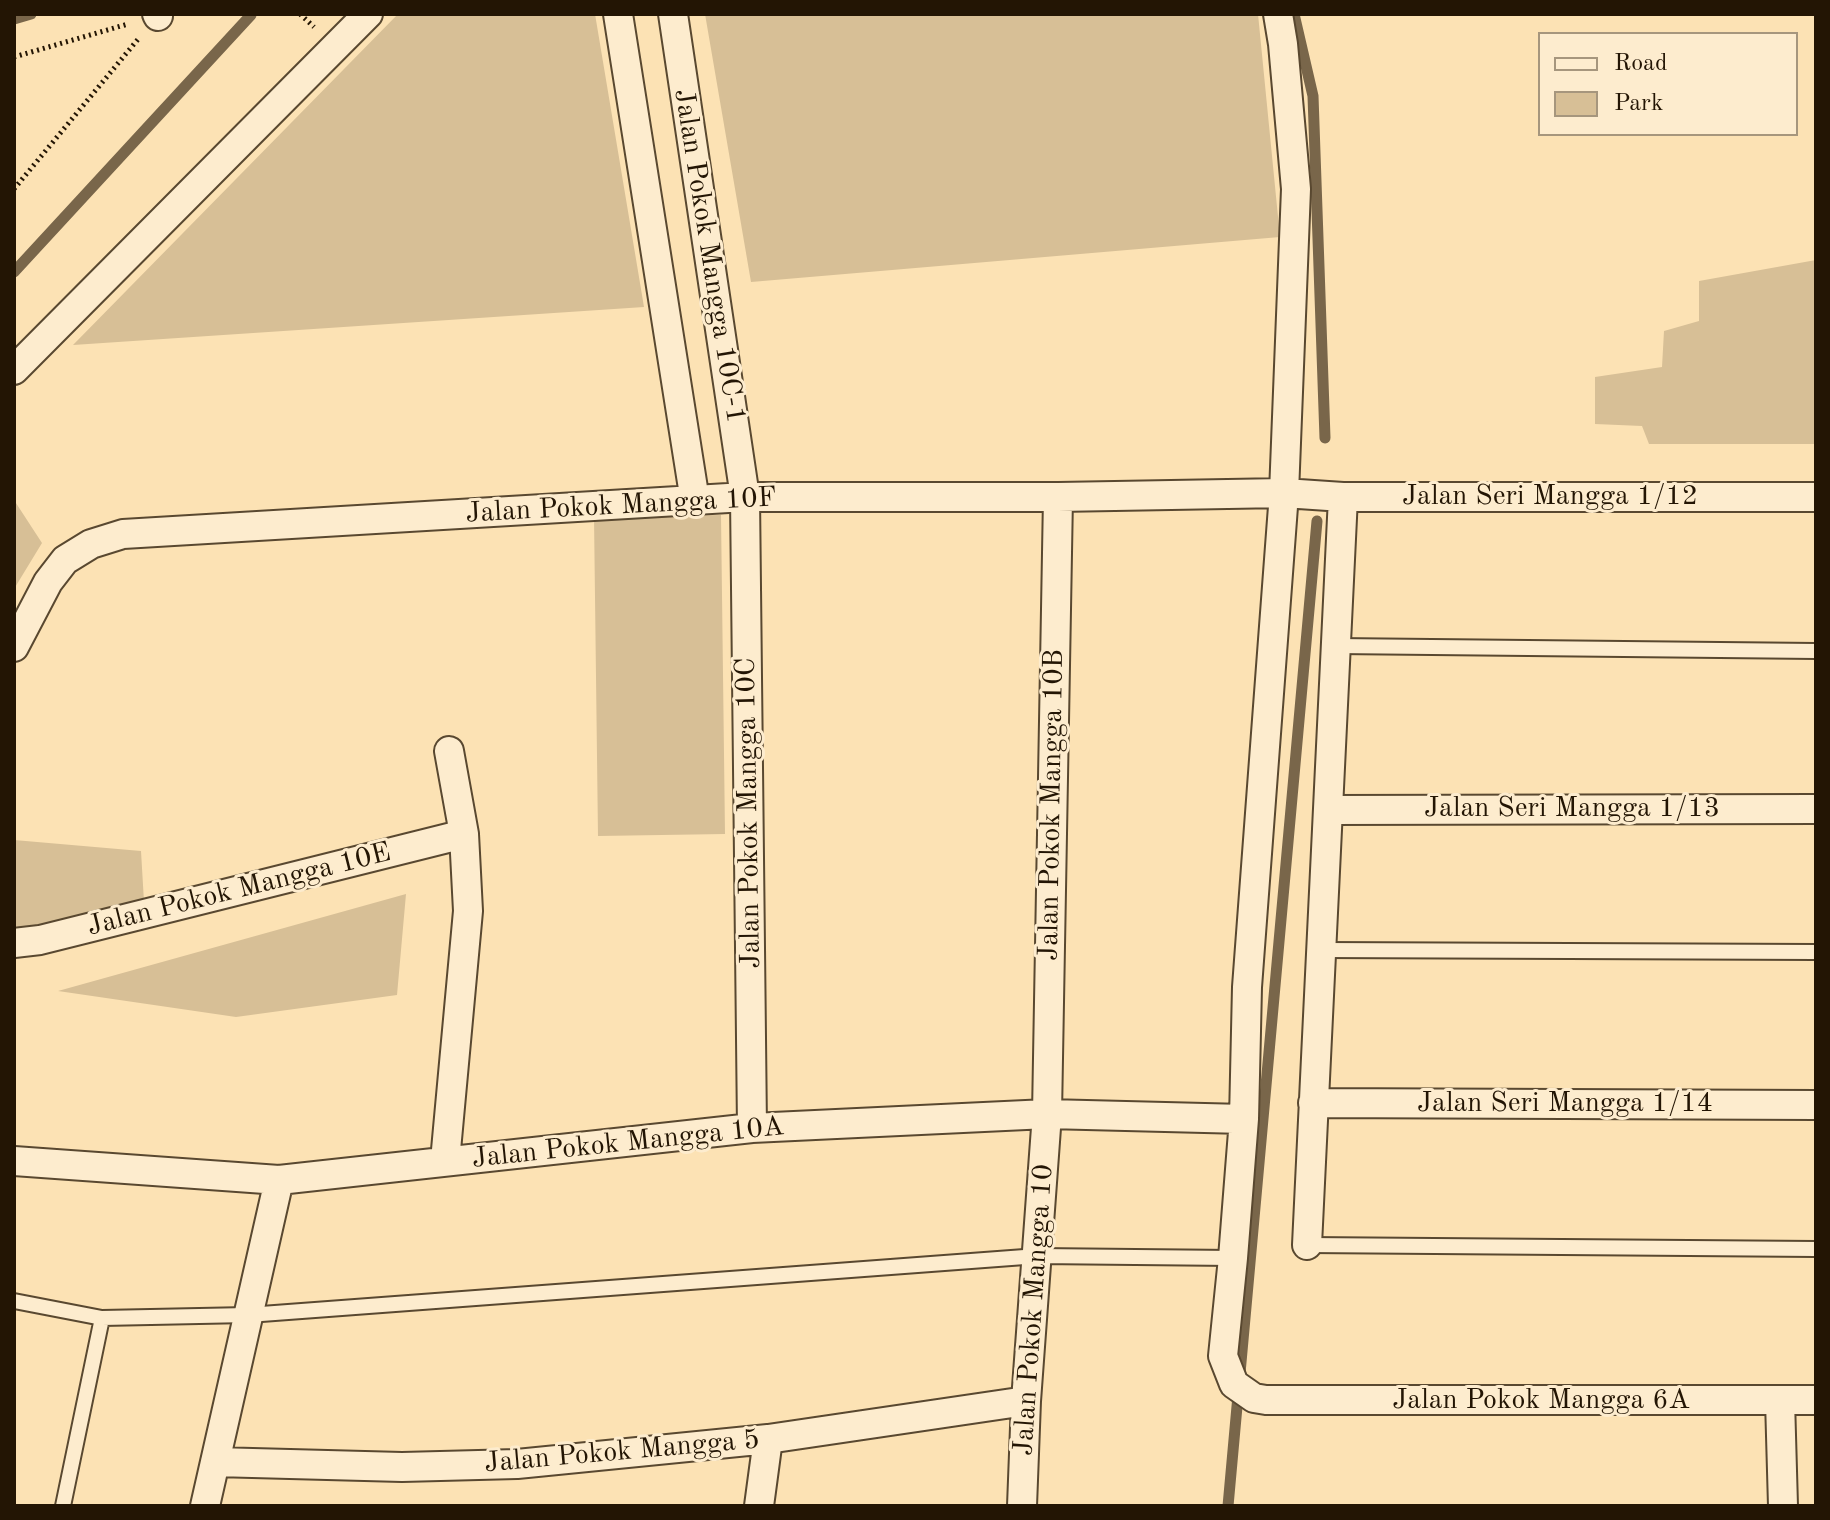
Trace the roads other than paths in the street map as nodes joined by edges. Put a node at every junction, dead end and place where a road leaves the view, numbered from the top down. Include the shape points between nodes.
1 (368, 14) edge
2 (618, 14) edge
3 (673, 14) edge
4 (1278, 14) edge
5 (14, 370) edge
6 (1284, 493) junction
7 (745, 497) junction
8 (1058, 497) junction
9 (1343, 497) junction
10 (1816, 497) edge
11 (695, 501) junction
12 (1336, 646) junction
13 (14, 647) edge
14 (1816, 651) edge
15 (449, 751) dead end
16 (1816, 809) edge
17 (1328, 810) junction
18 (464, 834) junction
19 (14, 943) edge
20 (1321, 950) junction
21 (1816, 952) edge
22 (1313, 1103) junction
23 (1816, 1105) edge
24 (1047, 1114) junction
25 (1244, 1119) junction
26 (752, 1128) junction
27 (14, 1161) edge
28 (445, 1161) junction
29 (279, 1180) junction
30 (1307, 1245) joint
31 (1816, 1249) edge
32 (1038, 1256) junction
33 (1233, 1258) junction
34 (14, 1301) edge
35 (248, 1315) junction
36 (102, 1318) junction
37 (1780, 1400) junction
38 (1816, 1400) edge
39 (1026, 1401) junction
40 (768, 1439) junction
41 (215, 1462) junction
42 (63, 1506) edge
43 (205, 1506) edge
44 (759, 1506) edge
45 (1022, 1506) edge
46 (1783, 1506) edge

1 - 5 street
2 - 11 street
3 - 7 street, Jalan Pokok Mangga 10C-1
4 - 6 street via 1296,189
6 - 8 street, Jalan Pokok Mangga 10F
6 - 9 street, Jalan Seri Mangga 1/12
6 - 25 street via 1247,987
7 - 8 street, Jalan Pokok Mangga 10F
7 - 11 street, Jalan Pokok Mangga 10F
7 - 26 street, Jalan Pokok Mangga 10C
8 - 24 street, Jalan Pokok Mangga 10B
9 - 10 street, Jalan Seri Mangga 1/12
9 - 12 street
11 - 13 street, Jalan Pokok Mangga 10F via 123,534 65,560
12 - 14 lane
12 - 17 street
15 - 18 street
16 - 17 street, Jalan Seri Mangga 1/13
17 - 20 street
18 - 19 street, Jalan Pokok Mangga 10E
18 - 28 street via 468,911
20 - 21 lane
20 - 22 street
22 - 23 street, Jalan Seri Mangga 1/14
22 - 30 street
24 - 25 street, Jalan Pokok Mangga 10A
24 - 26 street, Jalan Pokok Mangga 10A
24 - 32 street, Jalan Pokok Mangga 10
25 - 33 street
26 - 28 street, Jalan Pokok Mangga 10A
27 - 29 street, Jalan Pokok Mangga 10A
28 - 29 street, Jalan Pokok Mangga 10A
29 - 35 street
30 - 31 lane
32 - 33 lane
32 - 35 lane
32 - 39 street, Jalan Pokok Mangga 10
33 - 37 street, Jalan Pokok Mangga 6A via 1223,1356 1251,1394
34 - 36 lane
35 - 36 lane
35 - 41 street
36 - 42 lane
37 - 38 street, Jalan Pokok Mangga 6A
37 - 46 street
39 - 40 street, Jalan Pokok Mangga 5
39 - 45 street, Jalan Pokok Mangga 10
40 - 41 street, Jalan Pokok Mangga 5 via 517,1464
40 - 44 street
41 - 43 street

